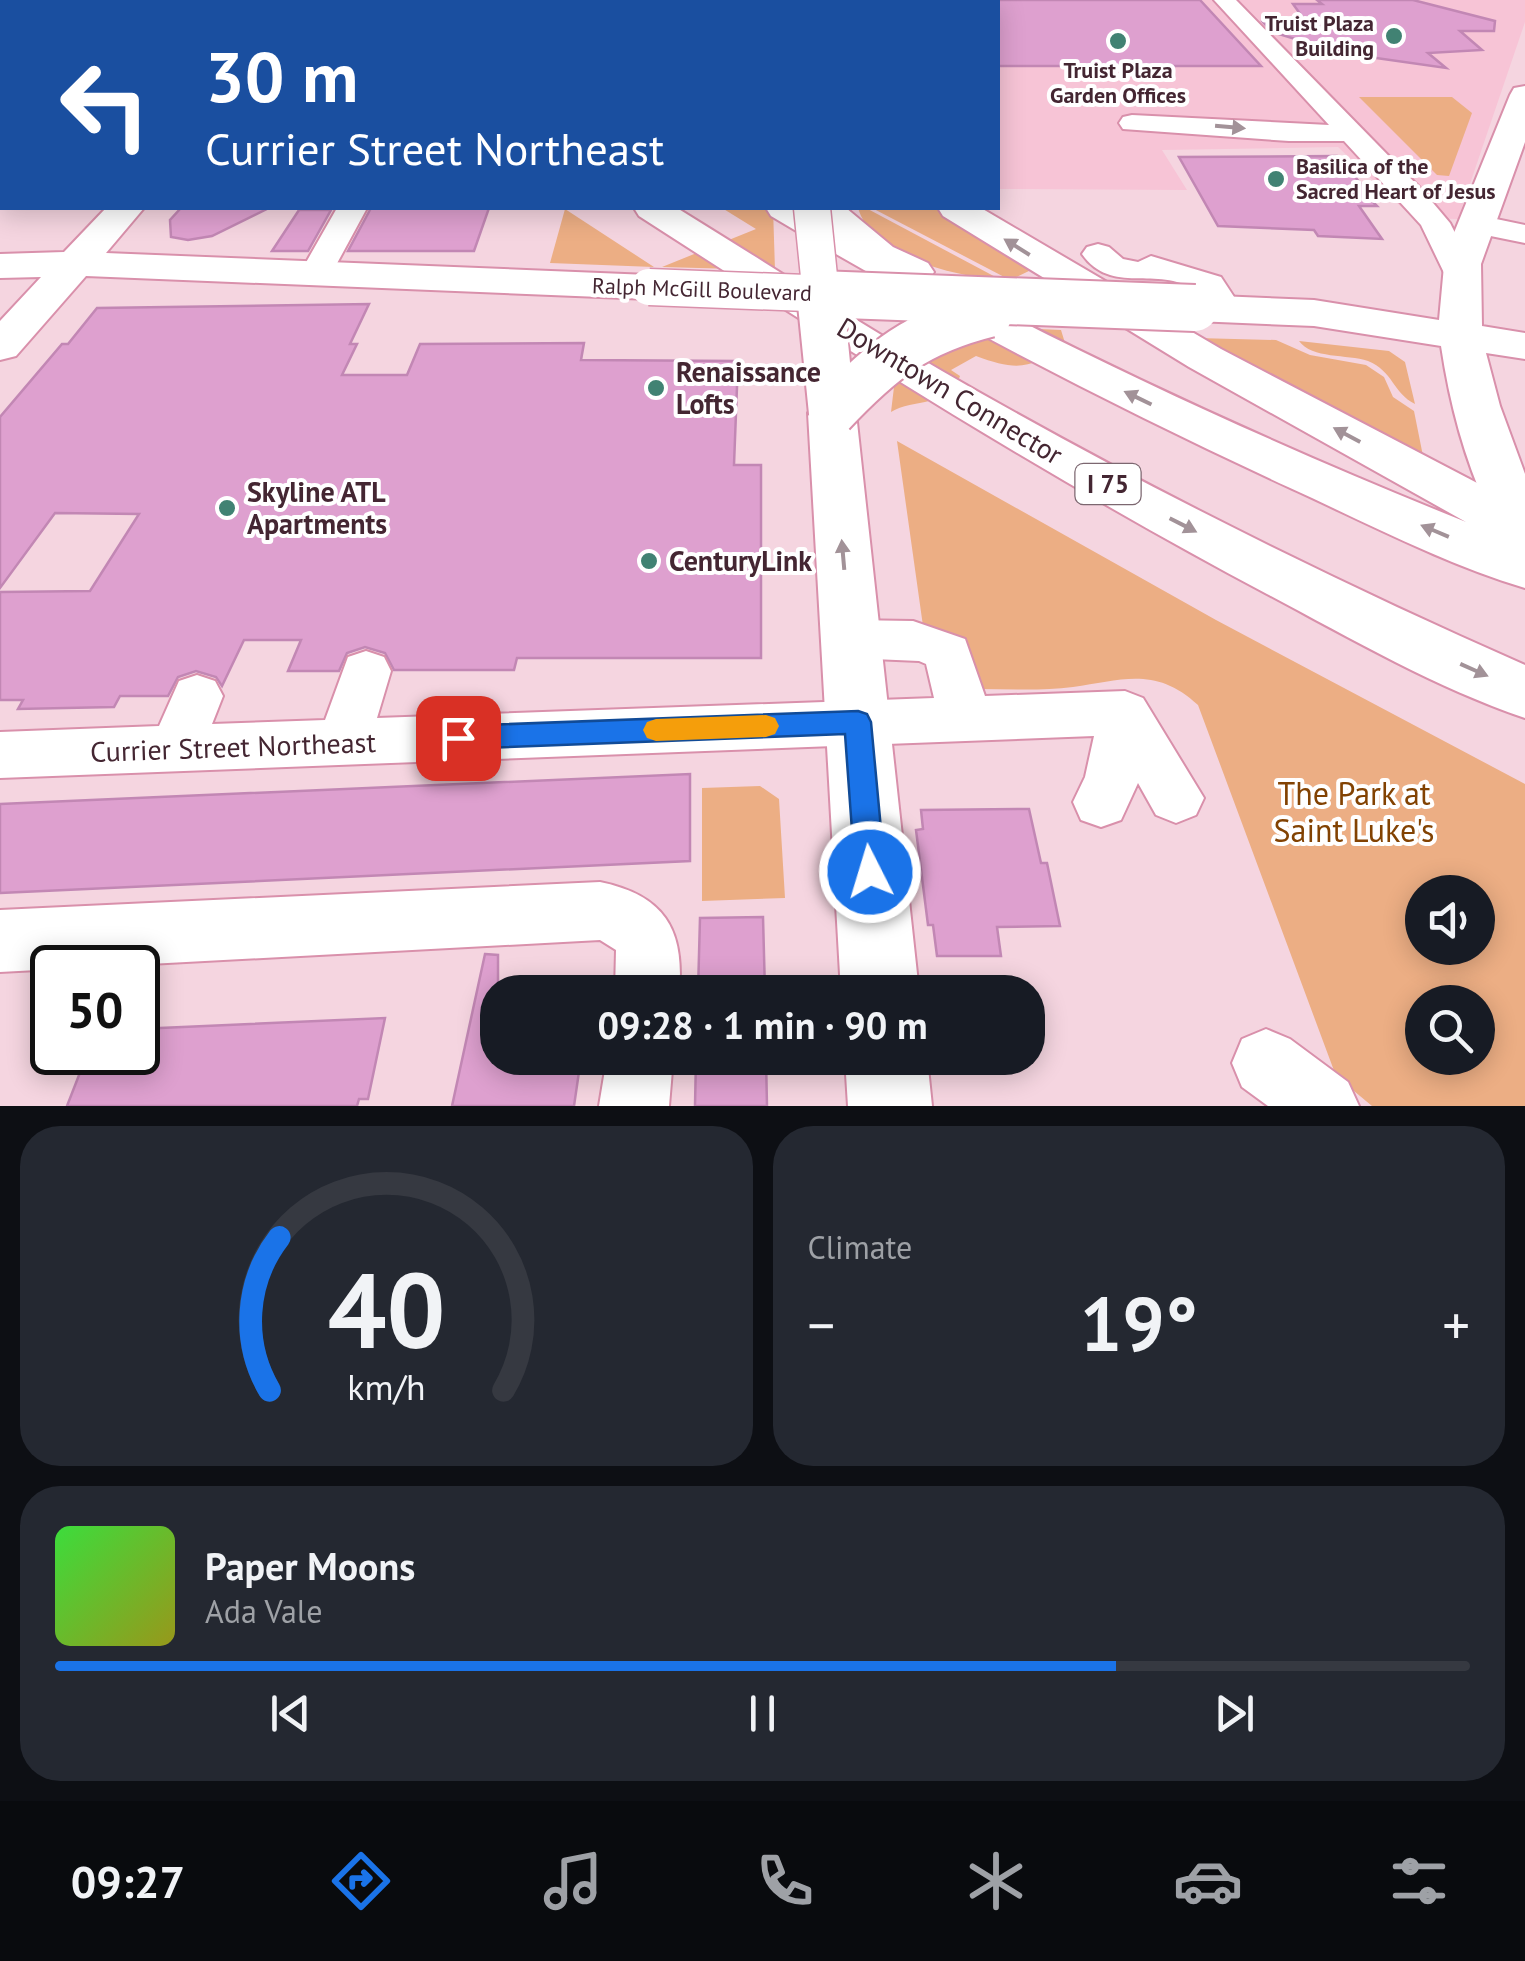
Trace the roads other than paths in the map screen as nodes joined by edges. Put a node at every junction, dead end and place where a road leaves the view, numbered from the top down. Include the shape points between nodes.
1 (1224, 0) edge
2 (1525, 94) edge
3 (1132, 123) dead end
4 (1351, 132) junction
5 (124, 210) edge
6 (351, 210) edge
7 (655, 210) edge
8 (788, 210) edge
9 (812, 210) edge
10 (826, 210) edge
11 (959, 210) edge
12 (1477, 224) junction
13 (1525, 234) edge
14 (76, 264) junction
15 (0, 266) edge
16 (1143, 268) dead end
17 (316, 274) junction
18 (1460, 274) junction
19 (821, 293) junction
20 (1206, 299) junction
21 (1048, 302) junction
22 (1463, 336) junction
23 (0, 346) edge
24 (1525, 346) edge
25 (832, 413) junction
26 (1514, 485) edge
27 (1525, 531) edge
28 (1525, 568) edge
29 (850, 638) junction
30 (366, 670) dead end
31 (1525, 693) edge
32 (197, 696) dead end
33 (1126, 712) junction
34 (965, 718) junction
35 (858, 722) junction
36 (344, 742) junction
37 (176, 749) junction
38 (0, 756) edge
39 (1176, 798) dead end
40 (1102, 802) dead end
41 (0, 942) edge
42 (647, 975) edge
43 (879, 975) edge
44 (1266, 1062) dead end
45 (638, 1075) edge
46 (887, 1075) edge
47 (634, 1106) edge
48 (890, 1106) edge
49 (1324, 1106) edge

1 - 4 street
2 - 12 main road
3 -> 4 street
4 - 18 street via 1435,223
5 - 14 main road
6 - 17 street
7 -> 31 main road, Downtown Connector / I 75 via 958,400 1129,496
28 -> 8 main road via 1146,402
9 - 19 main road, bridge
10 - 21 main road, bridge via 880,255 913,272
27 -> 11 main road via 1192,350
12 - 13 street
12 - 18 main road
14 - 15 main road, Ralph McGill Boulevard
14 - 17 main road, Ralph McGill Boulevard
14 - 23 main road
16 - 20 street
17 - 19 main road, Ralph McGill Boulevard, bridge
18 - 22 main road
19 - 21 main road, Ralph McGill Boulevard, bridge
19 - 25 main road, bridge
20 - 21 main road, Ralph McGill Boulevard, bridge
20 - 22 main road, Ralph McGill Boulevard
21 - 25 main road, bridge via 953,322 908,340
22 - 24 main road, Ralph McGill Boulevard
22 - 26 main road via 1491,454
29 -> 25 main road
26 - 27 main road
29 - 34 street via 913,638 948,652
29 - 35 main road
30 - 36 street
32 - 37 street
33 - 34 street, Currier Street Northeast
33 - 39 street
33 - 40 street
34 - 35 street, Currier Street Northeast
35 - 36 street, Currier Street Northeast
35 - 43 main road
36 - 37 street, Currier Street Northeast
37 - 38 street, Currier Street Northeast
41 - 42 street via 600,912 620,914 636,926 648,942
44 - 49 street
45 - 47 street
46 - 48 main road

